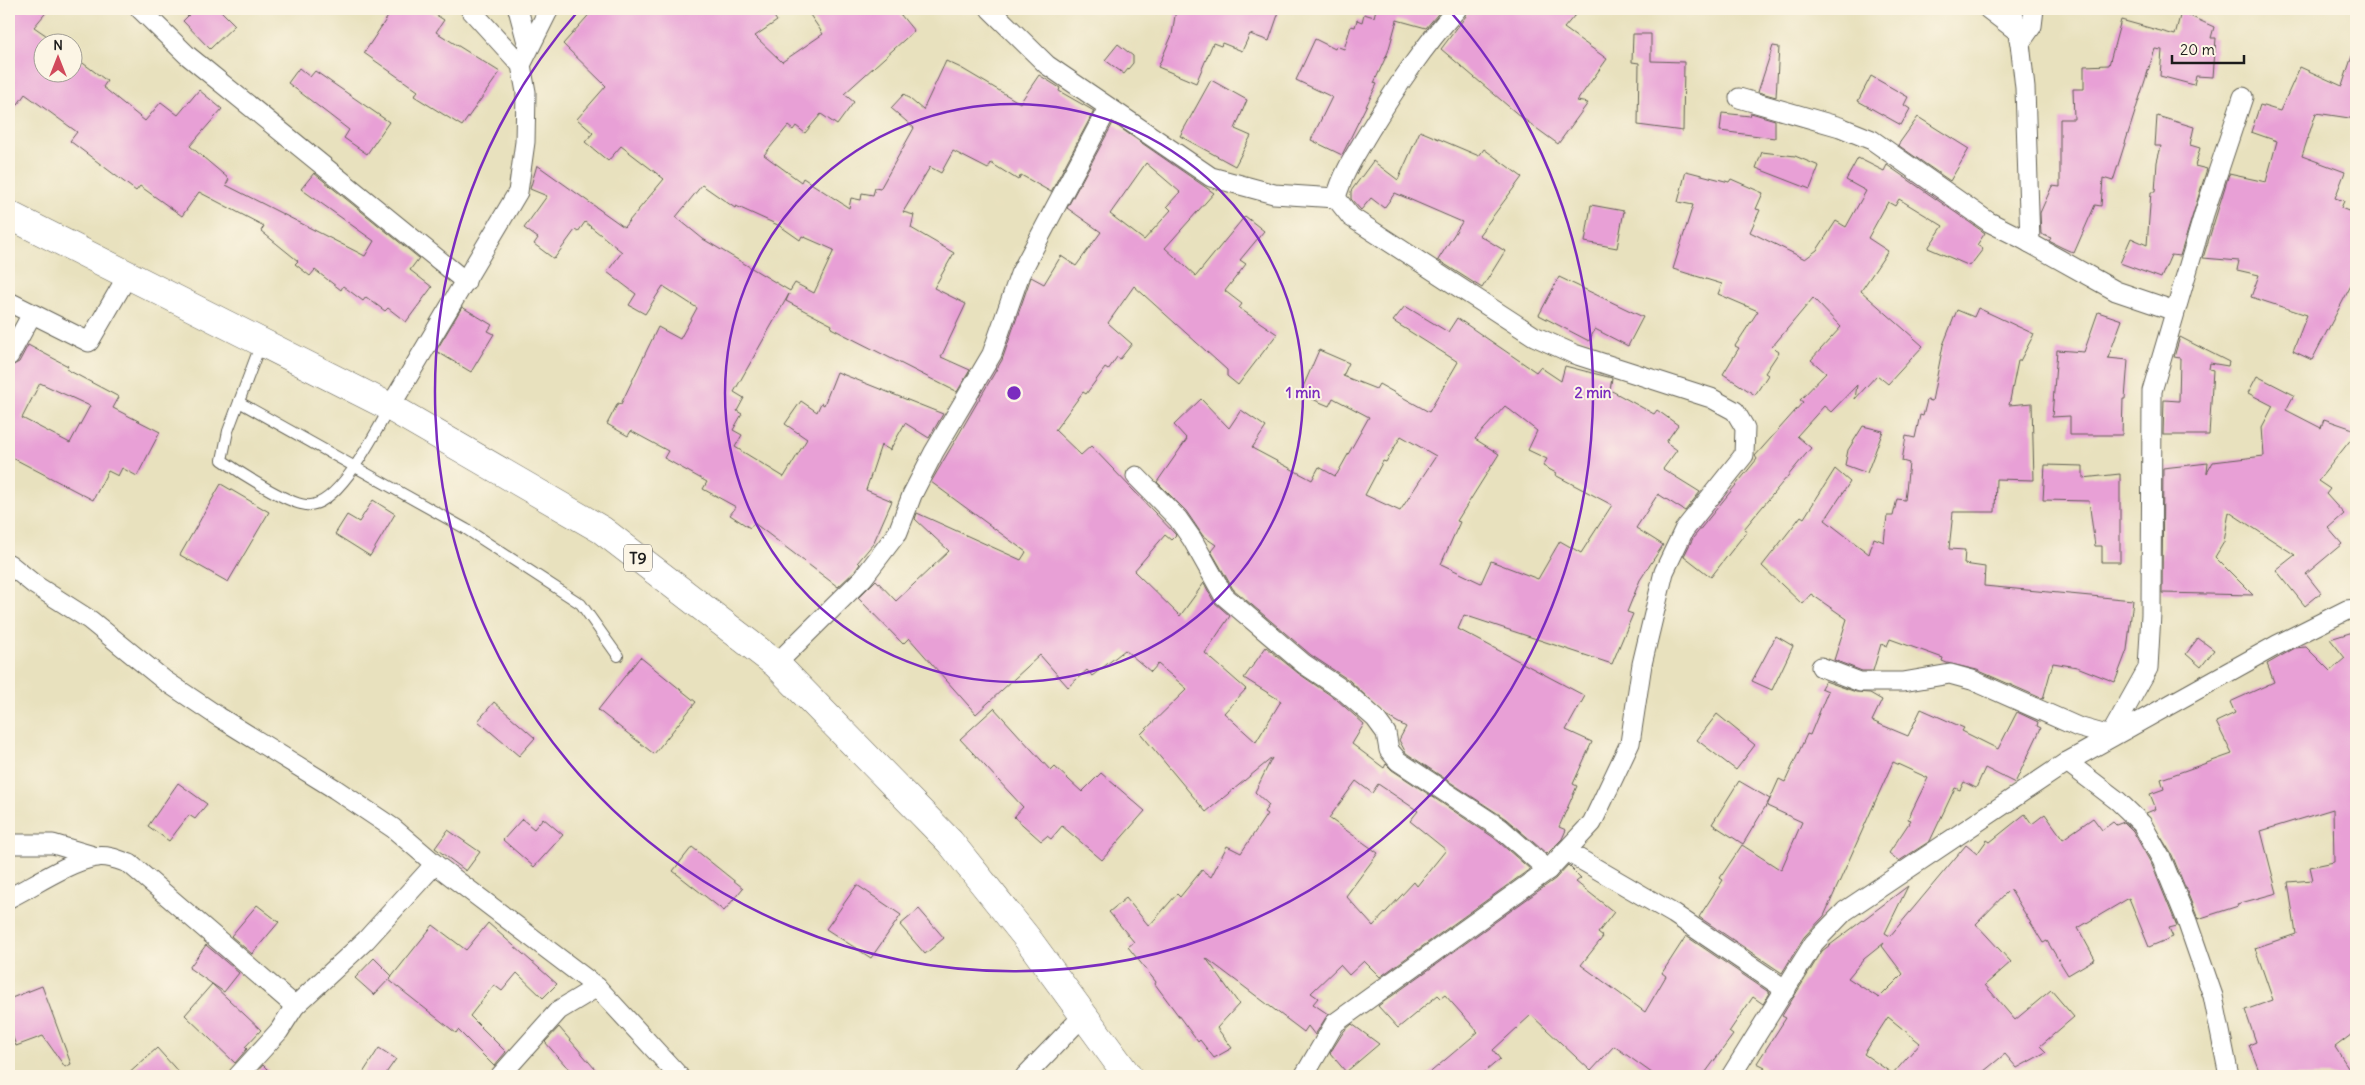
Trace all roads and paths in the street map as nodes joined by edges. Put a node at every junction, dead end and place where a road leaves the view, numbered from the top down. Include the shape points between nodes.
1 (140, 9) edge
2 (470, 9) edge
3 (518, 9) edge
4 (549, 9) edge
5 (990, 9) edge
6 (1457, 9) edge
7 (1988, 9) edge
8 (2012, 9) edge
9 (2034, 9) edge
10 (2020, 37) junction
11 (528, 46) junction
12 (520, 65) junction
13 (2243, 97) dead end
14 (1739, 98) dead end
15 (1108, 108) junction
16 (1336, 198) junction
17 (9, 215) edge
18 (2030, 243) junction
19 (128, 275) junction
20 (466, 282) junction
21 (9, 302) edge
22 (2175, 311) junction
23 (32, 314) junction
24 (262, 342) junction
25 (9, 356) edge
26 (239, 402) junction
27 (390, 407) junction
28 (355, 466) junction
29 (1136, 476) dead end
30 (9, 564) edge
31 (2356, 609) edge
32 (618, 656) dead end
33 (776, 664) junction
34 (1821, 667) dead end
35 (2110, 736) junction
36 (2066, 762) junction
37 (9, 844) edge
38 (1566, 851) junction
39 (97, 857) junction
40 (436, 864) junction
41 (1548, 870) junction
42 (9, 898) edge
43 (597, 987) junction
44 (1786, 990) junction
45 (295, 1006) junction
46 (1083, 1016) junction
47 (676, 1074) edge
48 (238, 1076) edge
49 (500, 1076) edge
50 (1025, 1076) edge
51 (1128, 1076) edge
52 (1304, 1076) edge
53 (1731, 1076) edge
54 (2229, 1076) edge

1 - 20 street via 187,55
2 - 12 street
3 - 11 street
4 - 11 street
5 - 15 street via 1047,65
6 - 16 street via 1403,75 1342,177
7 - 10 street
8 - 10 street
9 - 10 street via 2032,26
10 - 18 street via 2025,88
11 - 12 street
12 - 20 street via 526,92 525,142 518,192
13 - 22 street
14 - 18 street via 1840,127 1872,140 1989,222
15 - 16 street via 1211,177 1274,194
15 - 33 street via 1020,274 992,354 934,452 898,532 863,578
16 - 38 street via 1351,217 1534,336 1574,354 1711,398 1735,411 1745,428 1744,455 1684,530 1664,572 1642,664 1630,743 1592,823
17 - 19 highway, T9
18 - 22 street via 2116,291
19 - 23 street via 89,342
19 - 24 highway, T9
20 - 27 street
21 - 23 street
22 - 35 street via 2152,391 2148,668
23 - 25 street
24 - 26 lane
24 - 27 highway, T9
26 - 28 lane
26 - 28 lane via 222,460 248,478 308,506 326,499
27 - 28 lane
27 - 33 highway, T9 via 602,530
28 - 32 lane via 466,529 581,604
29 - 41 street via 1178,519 1224,596 1304,664 1343,690 1375,718 1386,733 1389,750 1398,761 1500,828
30 - 40 street via 90,620 164,680 335,789 392,828
31 - 35 street via 2277,645
33 - 46 highway, T9 via 950,842 1027,938
34 - 35 street via 1860,682 1903,682 1950,674 1972,680 2078,727
35 - 36 street
36 - 44 street via 1845,911 1814,943
36 - 54 street via 2118,801 2142,824 2162,860 2213,996
37 - 39 street via 53,844
38 - 41 street
38 - 44 street via 1674,914
39 - 42 street via 78,863
39 - 45 street via 111,857 130,864
40 - 43 street
40 - 45 street via 366,940
41 - 52 street via 1335,1023
43 - 47 street
43 - 49 street via 560,1010
44 - 53 street
45 - 48 street via 279,1031
46 - 50 street
46 - 51 highway, T9

